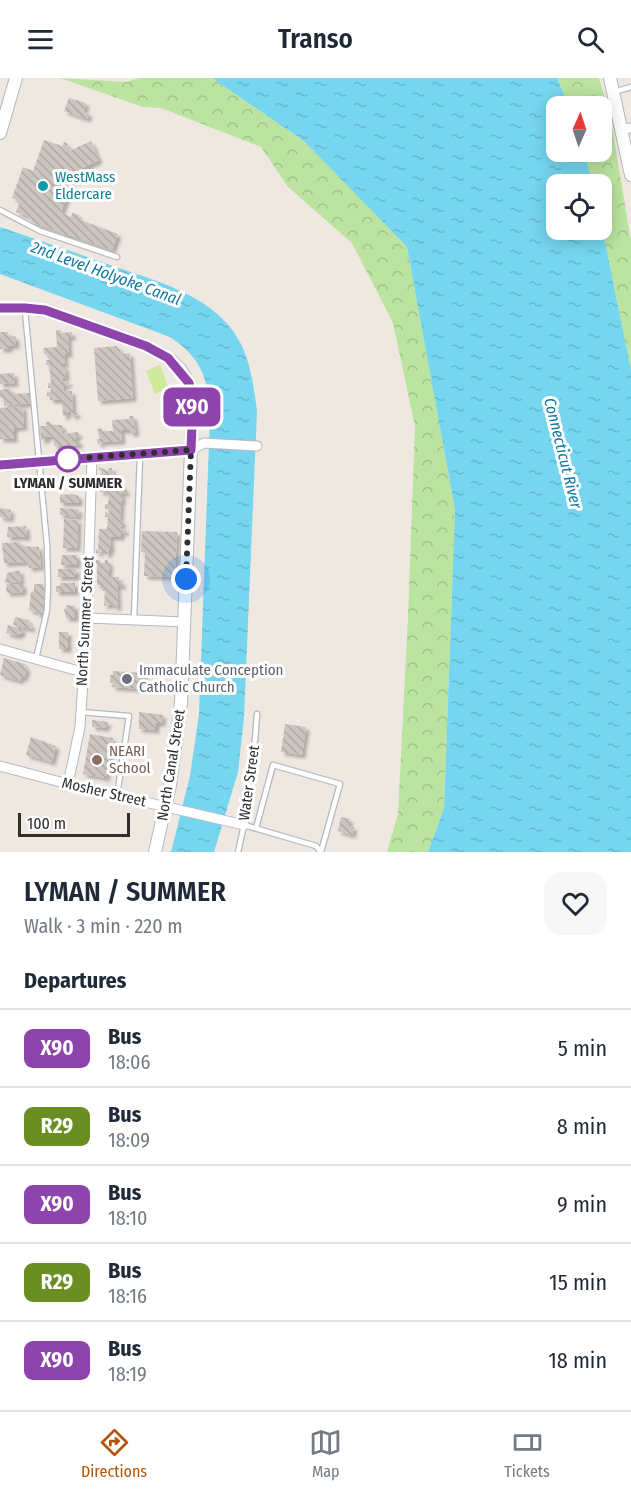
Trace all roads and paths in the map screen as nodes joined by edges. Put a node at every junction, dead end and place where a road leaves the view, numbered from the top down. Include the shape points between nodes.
1 (610, 78) edge
2 (14, 82) edge
3 (631, 87) edge
4 (614, 92) junction
5 (2, 116) edge
6 (626, 129) edge
7 (0, 134) edge
8 (631, 175) edge
9 (0, 210) edge
10 (117, 257) dead end
11 (0, 308) edge
12 (25, 308) junction
13 (257, 446) dead end
14 (191, 450) junction
15 (140, 454) junction
16 (92, 457) junction
17 (39, 461) junction
18 (0, 465) edge
19 (87, 618) junction
20 (134, 620) junction
21 (185, 622) junction
22 (0, 649) edge
23 (36, 659) junction
24 (82, 672) junction
25 (81, 712) junction
26 (257, 714) dead end
27 (0, 766) edge
28 (69, 784) junction
29 (117, 795) junction
30 (166, 806) junction
31 (244, 825) junction
32 (255, 828) junction
33 (154, 852) edge
34 (238, 852) edge
35 (321, 852) edge

1 - 4 street
2 - 5 street
3 - 4 lane
4 - 6 street
5 - 7 street
6 - 8 street
9 - 10 lane via 40,231
11 - 12 street, North Canal Street
12 - 14 street, North Canal Street via 45,310 146,346 168,358 189,383 193,400
12 - 17 lane
13 - 14 street via 207,443
14 - 15 street
14 - 21 street, North Canal Street
15 - 16 street
15 - 20 lane
16 - 17 street
16 - 19 street, North Summer Street
17 - 18 street
17 - 23 lane via 48,585 47,610
19 - 20 street
19 - 24 street, North Summer Street
20 - 21 street
21 - 30 street, North Canal Street via 179,723
22 - 23 street
23 - 24 street
24 - 25 street, North Summer Street
25 - 28 street, North Summer Street
25 - 29 lane via 129,716
26 - 31 lane, Water Street via 244,799
27 - 28 street, Mosher Street
28 - 29 street, Mosher Street
29 - 30 street, Mosher Street
30 - 31 street, Mosher Street
30 - 33 street, North Canal Street
31 - 32 lane
31 - 34 lane, Water Street
32 - 35 lane via 315,846
32 - 35 lane via 273,765 340,784

